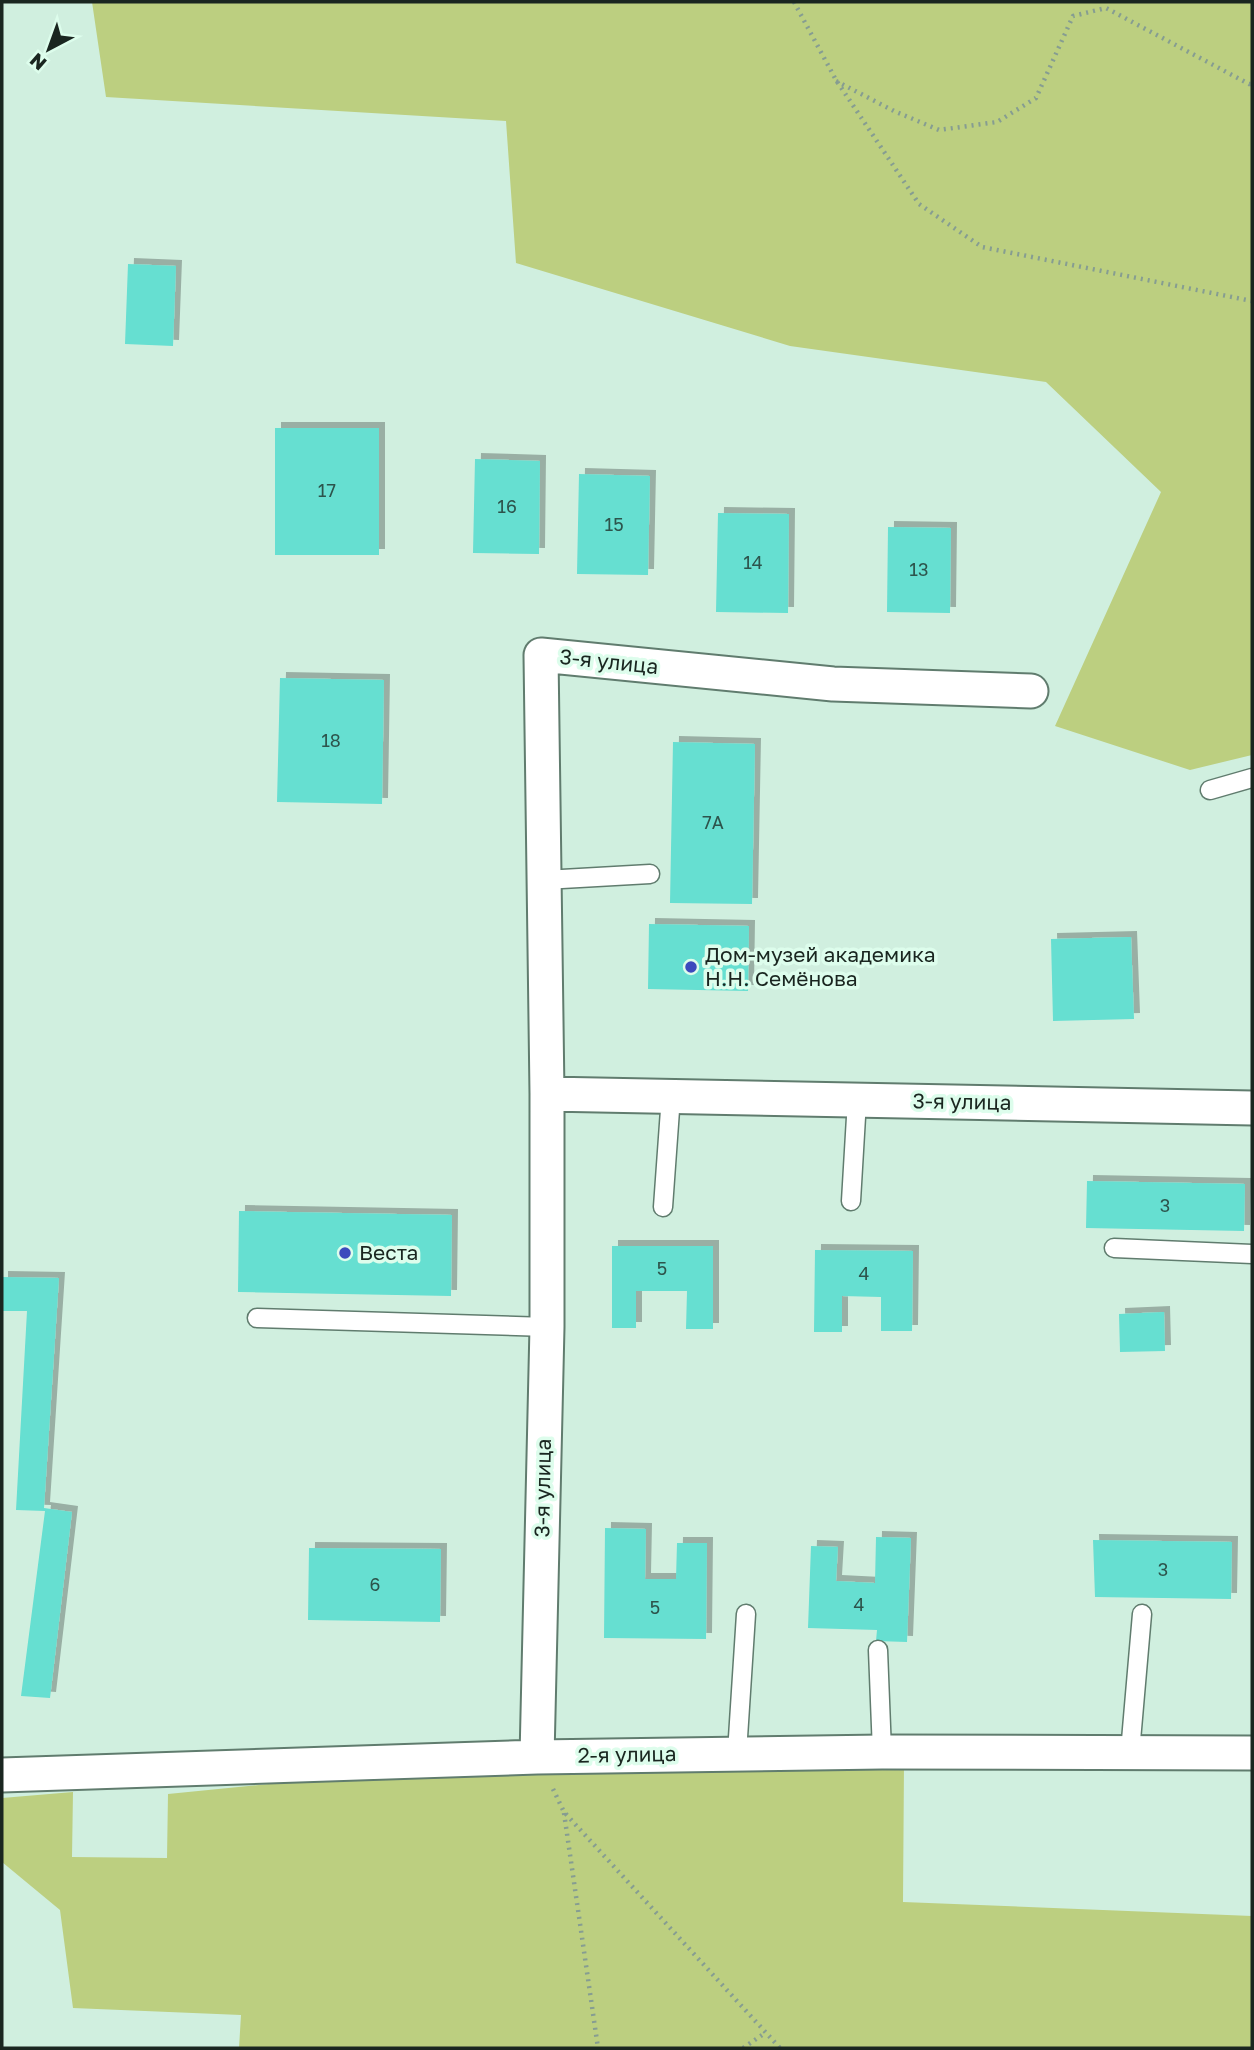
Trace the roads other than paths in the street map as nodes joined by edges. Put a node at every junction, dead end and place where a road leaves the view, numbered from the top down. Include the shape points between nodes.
1 (1031, 691) dead end
2 (1252, 778) edge
3 (1210, 790) dead end
4 (650, 874) dead end
5 (544, 880) junction
6 (547, 1094) junction
7 (671, 1096) junction
8 (857, 1100) junction
9 (1252, 1108) edge
10 (851, 1202) dead end
11 (663, 1207) dead end
12 (1114, 1248) dead end
13 (1252, 1254) edge
14 (257, 1318) dead end
15 (547, 1327) junction
16 (746, 1614) dead end
17 (1142, 1614) dead end
18 (878, 1650) dead end
19 (882, 1752) junction
20 (1130, 1752) junction
21 (737, 1753) junction
22 (1252, 1753) edge
23 (537, 1756) junction
24 (2, 1775) edge

1 - 5 street, 3-я улица via 833,684 541,655
2 - 3 lane
4 - 5 lane
5 - 6 street, 3-я улица
6 - 7 street, 3-я улица
6 - 15 street, 3-я улица
7 - 8 street, 3-я улица
7 - 11 lane
8 - 9 street, 3-я улица
8 - 10 lane
12 - 13 lane
14 - 15 lane
15 - 23 street, 3-я улица
16 - 21 lane
17 - 20 lane
18 - 19 lane
19 - 20 street, 2-я улица
19 - 21 street, 2-я улица
20 - 22 street, 2-я улица
21 - 23 street, 2-я улица
23 - 24 street, 2-я улица

